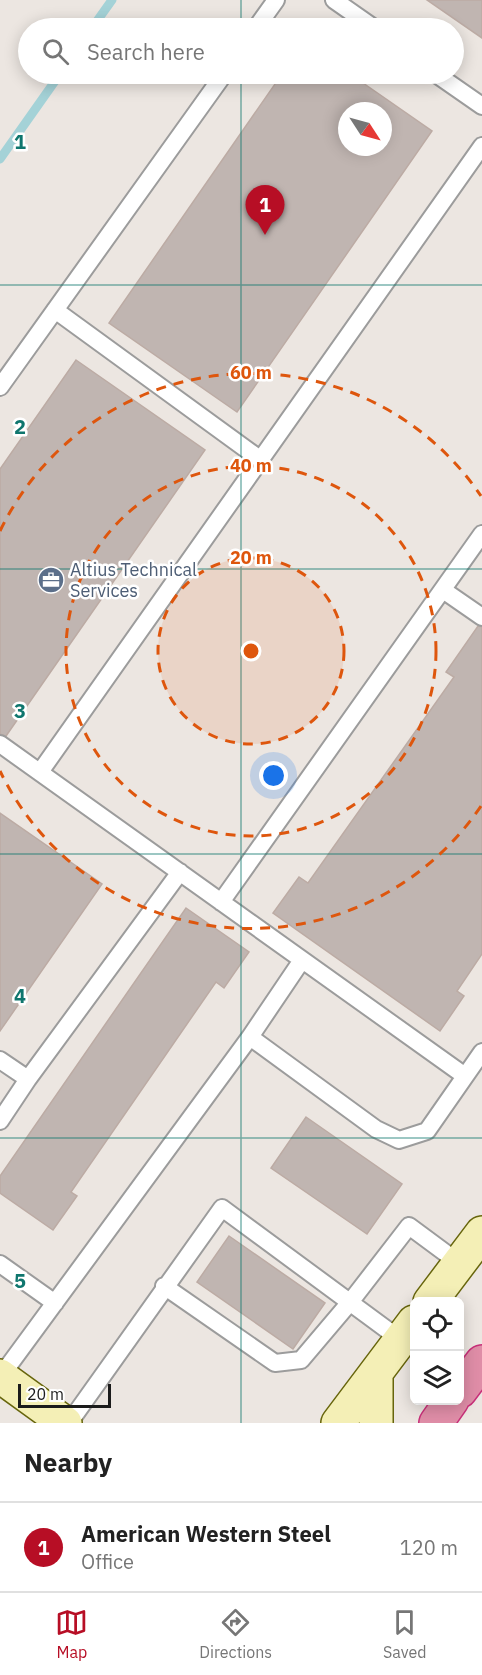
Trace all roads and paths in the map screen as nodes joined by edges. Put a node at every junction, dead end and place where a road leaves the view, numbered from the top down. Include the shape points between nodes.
1 (276, 0) edge
2 (334, 0) edge
3 (263, 18) edge
4 (360, 18) edge
5 (217, 84) edge
6 (450, 84) edge
7 (482, 106) edge
8 (482, 146) edge
9 (55, 310) junction
10 (0, 387) edge
11 (261, 460) junction
12 (482, 534) edge
13 (443, 590) junction
14 (482, 617) edge
15 (0, 744) edge
16 (40, 772) junction
17 (180, 872) junction
18 (221, 902) junction
19 (302, 960) junction
20 (250, 1037) junction
21 (482, 1052) edge
22 (0, 1060) edge
23 (465, 1076) junction
24 (28, 1079) junction
25 (0, 1121) edge
26 (482, 1233) edge
27 (459, 1263) junction
28 (0, 1264) edge
29 (164, 1286) junction
30 (434, 1297) edge
31 (351, 1301) junction
32 (55, 1303) junction
33 (408, 1331) edge
34 (482, 1362) edge
35 (376, 1374) junction
36 (1, 1376) edge
37 (464, 1385) edge
38 (450, 1405) edge
39 (67, 1423) edge
40 (338, 1423) edge
41 (376, 1423) edge
42 (436, 1423) edge

1 - 3 lane
2 - 4 lane
5 - 9 lane
6 - 7 lane
8 - 11 lane
9 - 10 lane
9 - 11 lane
11 - 16 lane
12 - 13 lane
13 - 14 lane
13 - 18 lane
15 - 16 lane
16 - 17 lane
17 - 18 lane
17 - 24 lane
18 - 19 lane
19 - 20 lane
19 - 23 lane
20 - 23 lane via 376,1129 399,1140 427,1131
20 - 32 lane
21 - 23 lane
22 - 24 lane
24 - 25 lane
26 - 27 main road
27 - 30 main road
27 - 31 lane via 409,1226
28 - 32 lane
29 - 31 lane via 274,1363 301,1360
29 - 31 lane via 222,1208
29 - 39 lane
31 - 33 lane
32 - 36 lane
33 - 35 main road
34 - 37 highway
35 - 40 main road
35 - 41 main road
36 - 39 main road
38 - 42 highway

